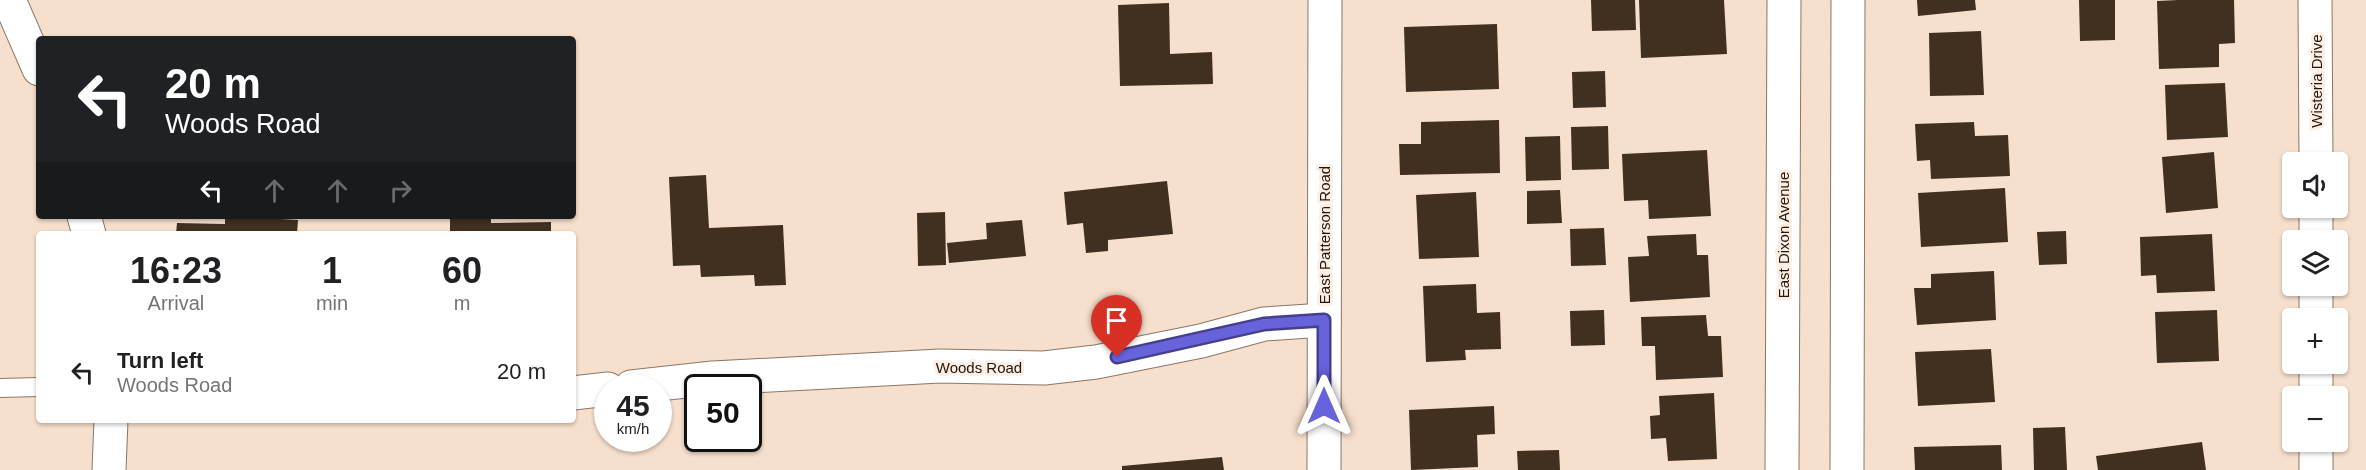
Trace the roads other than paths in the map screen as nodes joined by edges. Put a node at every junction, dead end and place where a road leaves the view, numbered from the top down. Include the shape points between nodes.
1 (9, 0) edge
2 (1325, 0) edge
3 (1784, 0) edge
4 (1848, 0) edge
5 (2315, 0) edge
6 (36, 62) edge
7 (2316, 152) edge
8 (1324, 320) junction
9 (672, 383) edge
10 (36, 387) edge
11 (0, 388) edge
12 (594, 391) edge
13 (576, 393) edge
14 (111, 423) edge
15 (2316, 452) edge
16 (109, 470) edge
17 (1324, 470) edge
18 (1782, 470) edge
19 (1847, 470) edge
20 (2316, 470) edge

1 - 6 street
2 - 8 street, East Patterson Road
3 - 18 street, East Dixon Avenue
4 - 19 street
5 - 7 street, Wisteria Drive
8 - 9 street, Woods Road via 1264,324 1096,362 1044,368 940,366
8 - 17 street, East Patterson Road
10 - 11 lane
12 - 13 street
14 - 16 street
15 - 20 street

